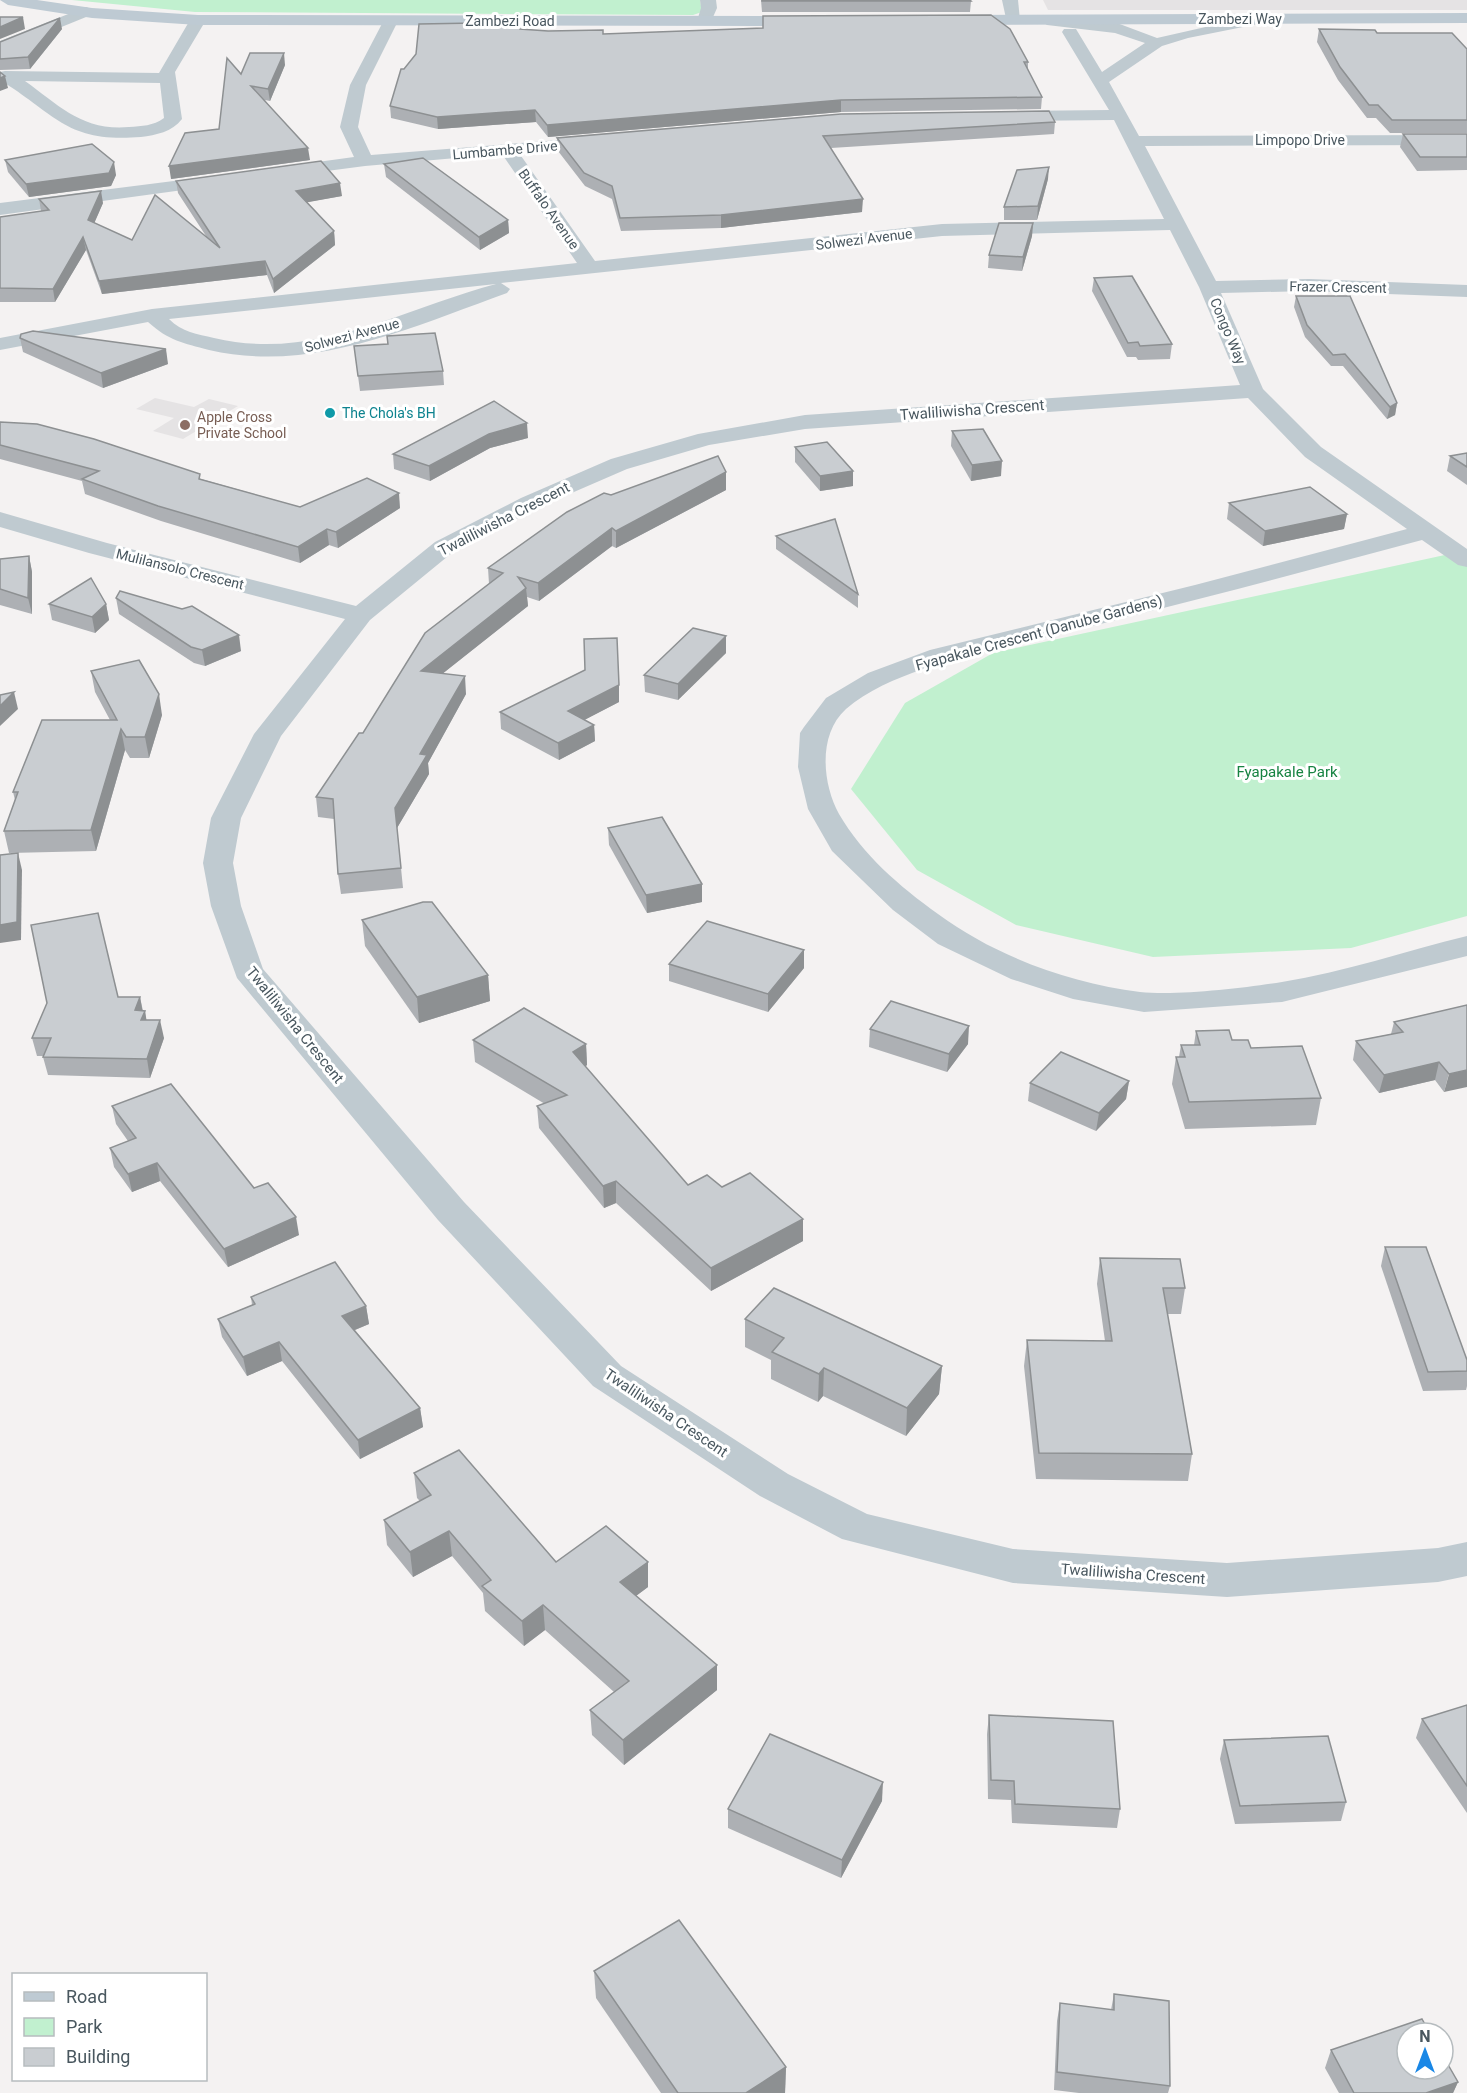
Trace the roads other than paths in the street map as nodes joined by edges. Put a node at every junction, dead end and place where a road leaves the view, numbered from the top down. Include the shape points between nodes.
1 (8, 0) edge
2 (708, 0) edge
3 (1010, 0) edge
4 (34, 2) edge
5 (86, 12) junction
6 (1263, 18) junction
7 (1467, 18) edge
8 (1037, 19) junction
9 (198, 20) junction
10 (942, 20) edge
11 (1012, 20) junction
12 (390, 21) junction
13 (705, 21) junction
14 (823, 21) edge
15 (1070, 32) dead end
16 (1156, 43) junction
17 (0, 47) edge
18 (3, 75) edge
19 (168, 78) junction
20 (1101, 80) junction
21 (1120, 115) junction
22 (988, 117) edge
23 (625, 138) edge
24 (1467, 140) edge
25 (1132, 141) junction
26 (508, 150) junction
27 (365, 161) junction
28 (261, 175) edge
29 (237, 178) edge
30 (0, 209) edge
31 (1176, 224) junction
32 (589, 267) junction
33 (554, 271) junction
34 (1209, 287) junction
35 (1467, 291) edge
36 (152, 315) junction
37 (0, 345) edge
38 (1253, 390) junction
39 (0, 519) edge
40 (1426, 531) junction
41 (1467, 560) edge
42 (361, 615) junction
43 (1467, 945) edge
44 (1467, 1559) edge

1 - 4 main road, Zambezi Road
2 - 13 street
3 - 11 street
4 - 5 main road, Zambezi Road
5 - 9 main road, Zambezi Road
5 - 17 street
6 - 7 main road, Zambezi Way
6 - 8 main road, Zambezi Way
6 - 16 street
8 - 11 main road, Zambezi Way
8 - 16 street via 1126,30
9 - 12 main road, Zambezi Road
9 - 19 street
10 - 11 main road
12 - 13 main road, Zambezi Road
12 - 27 street via 358,85 349,127
13 - 14 main road, Zambezi Road
15 - 20 street, Congo Way
16 - 20 street
18 - 19 street
18 - 19 street via 33,92 71,122 93,132 111,133 157,129 168,124 173,119
20 - 21 street, Congo Way
21 - 22 street
21 - 25 street, Congo Way
23 - 26 street, Lumbambe Drive
24 - 25 street, Limpopo Drive
25 - 31 street, Congo Way
26 - 27 street, Lumbambe Drive
26 - 32 street, Buffalo Avenue
27 - 28 street, Lumbambe Drive
29 - 30 street
31 - 32 street, Solwezi Avenue via 959,228
31 - 34 street, Congo Way
32 - 33 street, Solwezi Avenue
33 - 36 street, Solwezi Avenue
33 - 36 street, Solwezi Avenue via 312,349 261,353 214,347 172,332
34 - 35 street, Frazer Crescent via 1309,285
34 - 38 street, Congo Way
36 - 37 street, Solwezi Avenue
38 - 40 street, Congo Way via 1313,452
38 - 42 street, Twaliliwisha Crescent via 805,422 706,438 619,464 518,508 444,547
39 - 42 street, Mulilansolo Crescent
40 - 41 street, Congo Way
40 - 43 street, Fyapakale Crescent (Danube Gardens) via 939,656 877,679 836,704 814,733 812,767 822,809 847,851 904,904 949,937 1022,972 1084,992 1144,1002 1282,992
42 - 44 street, Twaliliwisha Crescent via 268,734 226,818 218,863 226,906 248,971 451,1211 607,1376 774,1485 857,1528 1013,1566 1227,1580

